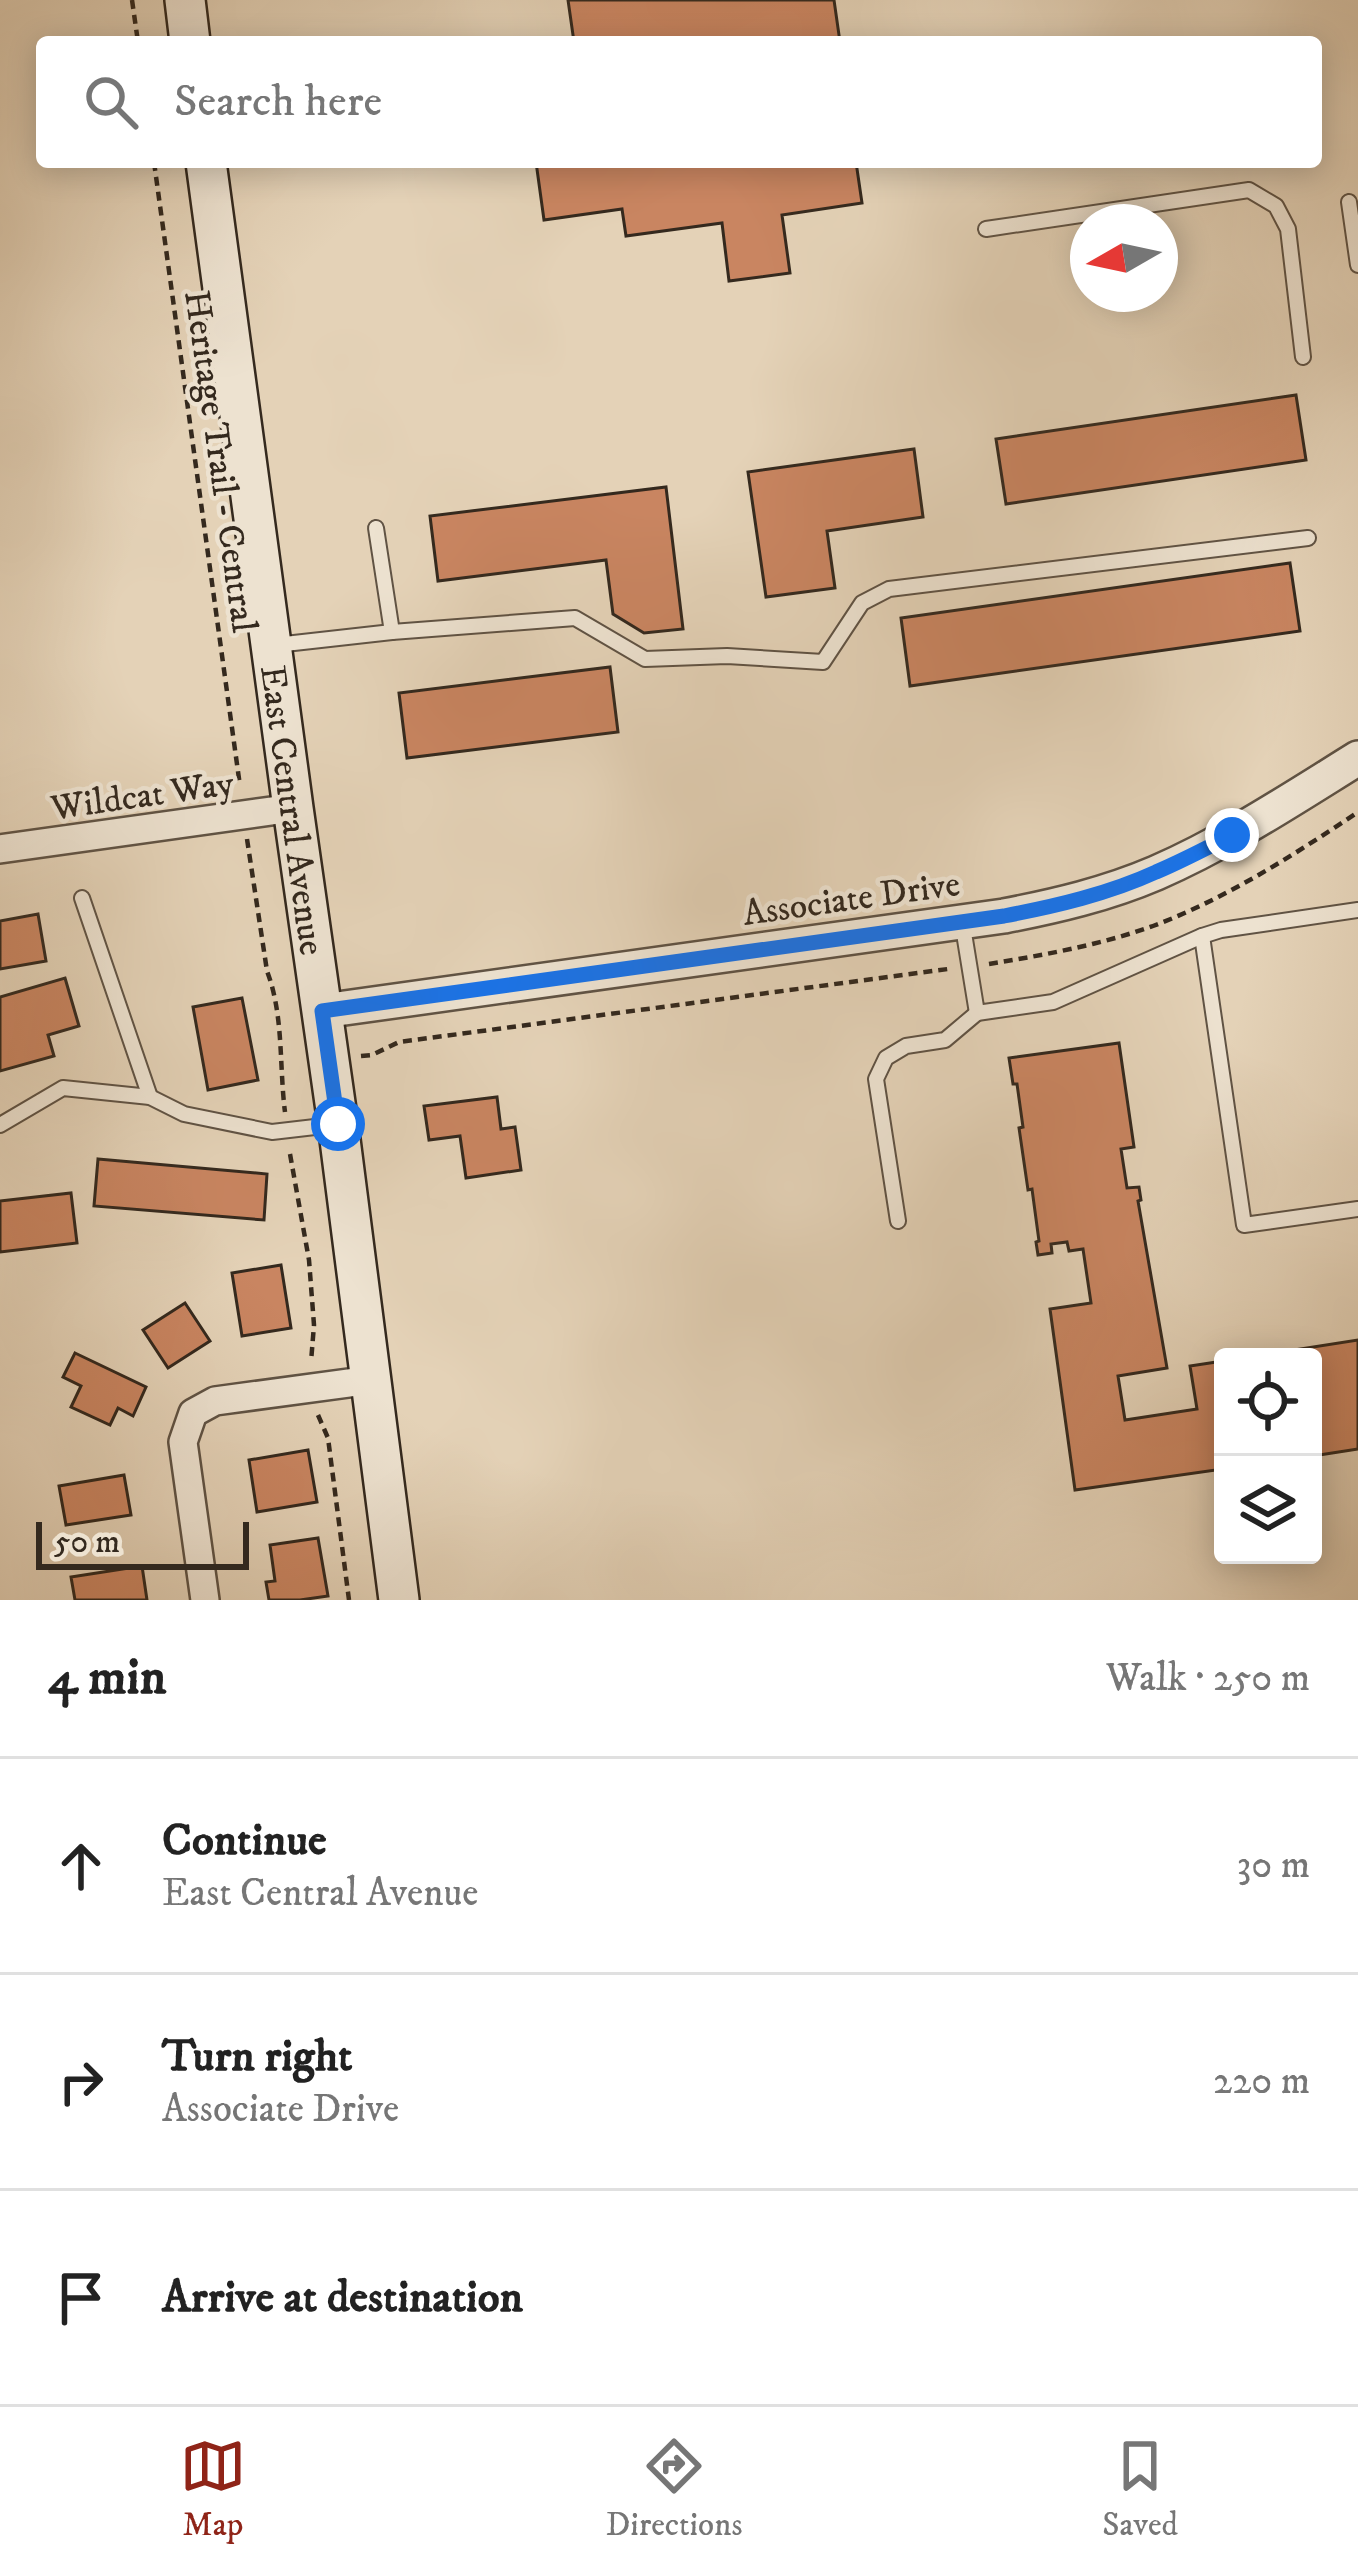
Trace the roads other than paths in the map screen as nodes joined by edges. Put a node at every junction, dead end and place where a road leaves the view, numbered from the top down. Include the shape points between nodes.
1 (185, 0) edge
2 (189, 36) edge
3 (207, 168) edge
4 (1349, 202) dead end
5 (986, 230) dead end
6 (1358, 257) edge
7 (1303, 357) dead end
8 (376, 528) dead end
9 (1308, 538) dead end
10 (392, 632) junction
11 (271, 646) junction
12 (1355, 766) edge
13 (293, 808) junction
14 (0, 849) edge
15 (82, 898) dead end
16 (1358, 910) edge
17 (962, 921) junction
18 (1202, 936) junction
19 (322, 1011) junction
20 (977, 1013) junction
21 (150, 1097) junction
22 (338, 1124) junction
23 (0, 1125) edge
24 (1358, 1209) edge
25 (898, 1220) dead end
26 (371, 1380) junction
27 (205, 1600) edge
28 (399, 1600) edge

1 - 2 main road
3 - 11 main road, East Central Avenue
4 - 6 lane
5 - 7 lane via 1249,190 1276,206 1288,229
8 - 10 lane
9 - 10 lane via 889,589 862,604 824,662 645,659 574,618
10 - 11 lane
11 - 13 main road, East Central Avenue
12 - 17 street, Associate Drive via 1155,873 1059,905
13 - 14 street, Wildcat Way
13 - 19 main road, East Central Avenue
15 - 21 lane
16 - 18 lane
17 - 19 street, Associate Drive
17 - 20 lane
18 - 20 lane via 1053,1002
18 - 24 lane via 1244,1225
19 - 22 main road, East Central Avenue
20 - 25 lane via 945,1040 886,1058 876,1079
21 - 22 lane via 184,1114 272,1132
21 - 23 lane via 63,1088
22 - 26 main road, East Central Avenue
26 - 27 street via 215,1401 193,1413 183,1442
26 - 28 main road, East Central Avenue

